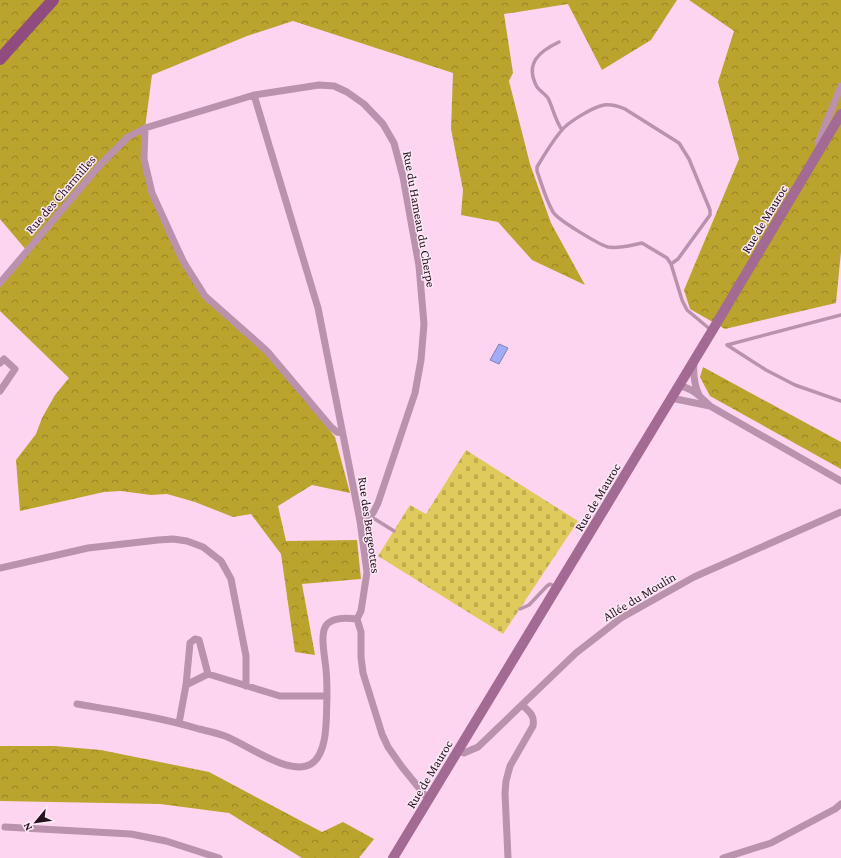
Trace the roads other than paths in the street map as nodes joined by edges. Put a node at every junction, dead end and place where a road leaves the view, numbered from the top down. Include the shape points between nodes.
1 (53, 0) edge
2 (559, 42) dead end
3 (0, 59) edge
4 (841, 86) edge
5 (254, 95) junction
6 (841, 114) edge
7 (144, 128) junction
8 (562, 130) junction
9 (821, 148) junction
10 (671, 264) junction
11 (0, 283) edge
12 (841, 315) edge
13 (712, 331) junction
14 (695, 360) junction
15 (0, 363) edge
16 (678, 386) junction
17 (0, 391) edge
18 (699, 395) junction
19 (671, 398) junction
20 (841, 401) edge
21 (710, 406) junction
22 (342, 433) junction
23 (841, 481) edge
24 (841, 512) edge
25 (370, 516) junction
26 (360, 521) junction
27 (394, 531) dead end
28 (0, 568) edge
29 (558, 587) junction
30 (520, 609) dead end
31 (356, 619) junction
32 (208, 674) junction
33 (186, 684) junction
34 (246, 686) junction
35 (327, 696) junction
36 (77, 704) dead end
37 (522, 705) junction
38 (179, 723) junction
39 (458, 751) junction
40 (428, 799) junction
41 (841, 804) edge
42 (6, 827) dead end
43 (735, 856) edge
44 (219, 858) edge
45 (393, 858) edge
46 (508, 858) edge
47 (723, 858) edge

1 - 3 main road
2 - 8 lane via 545,49 531,68 534,81 546,95
4 - 9 street via 818,143
5 - 7 street, Rue du Hameau du Cherpe
5 - 22 street via 318,308
5 - 25 street, Rue du Hameau du Cherpe via 319,85 334,86 364,104 383,124 394,143 403,177 419,266 424,324 415,394 378,503
6 - 9 street, Rue de Mauroc
7 - 11 street, Rue des Charmilles via 128,137 100,165
7 - 22 street via 144,159 152,193 183,261 205,296 267,351 331,427
8 - 10 lane via 537,167 554,213 570,226 608,247 624,248 642,243 667,258
8 - 10 lane via 595,108 610,105 625,109 674,139 683,148 710,215 678,259
9 - 13 street, Rue de Mauroc
10 - 13 lane via 687,310
12 - 20 lane via 726,345 795,385
13 - 14 street, Rue de Mauroc
14 - 16 street, Rue de Mauroc
14 - 18 street via 694,385
15 - 17 street via 4,359 15,369
16 - 18 street via 689,388
16 - 19 street, Rue de Mauroc
18 - 21 street
19 - 21 street
19 - 29 street, Rue de Mauroc
21 - 23 street
22 - 26 street, Rue des Bergeottes
24 - 37 street, Allée du Moulin via 694,577 620,618 576,653
25 - 26 street
25 - 27 lane
26 - 31 street, Rue des Bergeottes via 367,572 361,611
28 - 34 street via 88,548 158,540 187,541 203,547 221,561 231,579 246,656
29 - 30 lane via 550,584 529,605
29 - 39 street, Rue de Mauroc
31 - 35 street via 342,617 331,621 324,628 322,635
31 - 40 street via 361,632 364,673 382,734 402,767
32 - 33 street
32 - 33 street via 199,640 192,640
32 - 34 street
33 - 38 street
34 - 35 street via 280,696
35 - 38 street via 326,729 321,752 312,764 303,767 286,766 225,736
36 - 38 street
37 - 39 street, Allée du Moulin via 478,747 464,753
37 - 46 street via 533,715 534,721 510,766 506,781
39 - 40 street, Rue de Mauroc
40 - 45 street, Rue de Mauroc
41 - 43 street via 771,843
42 - 44 street via 131,834 166,841
43 - 47 street

